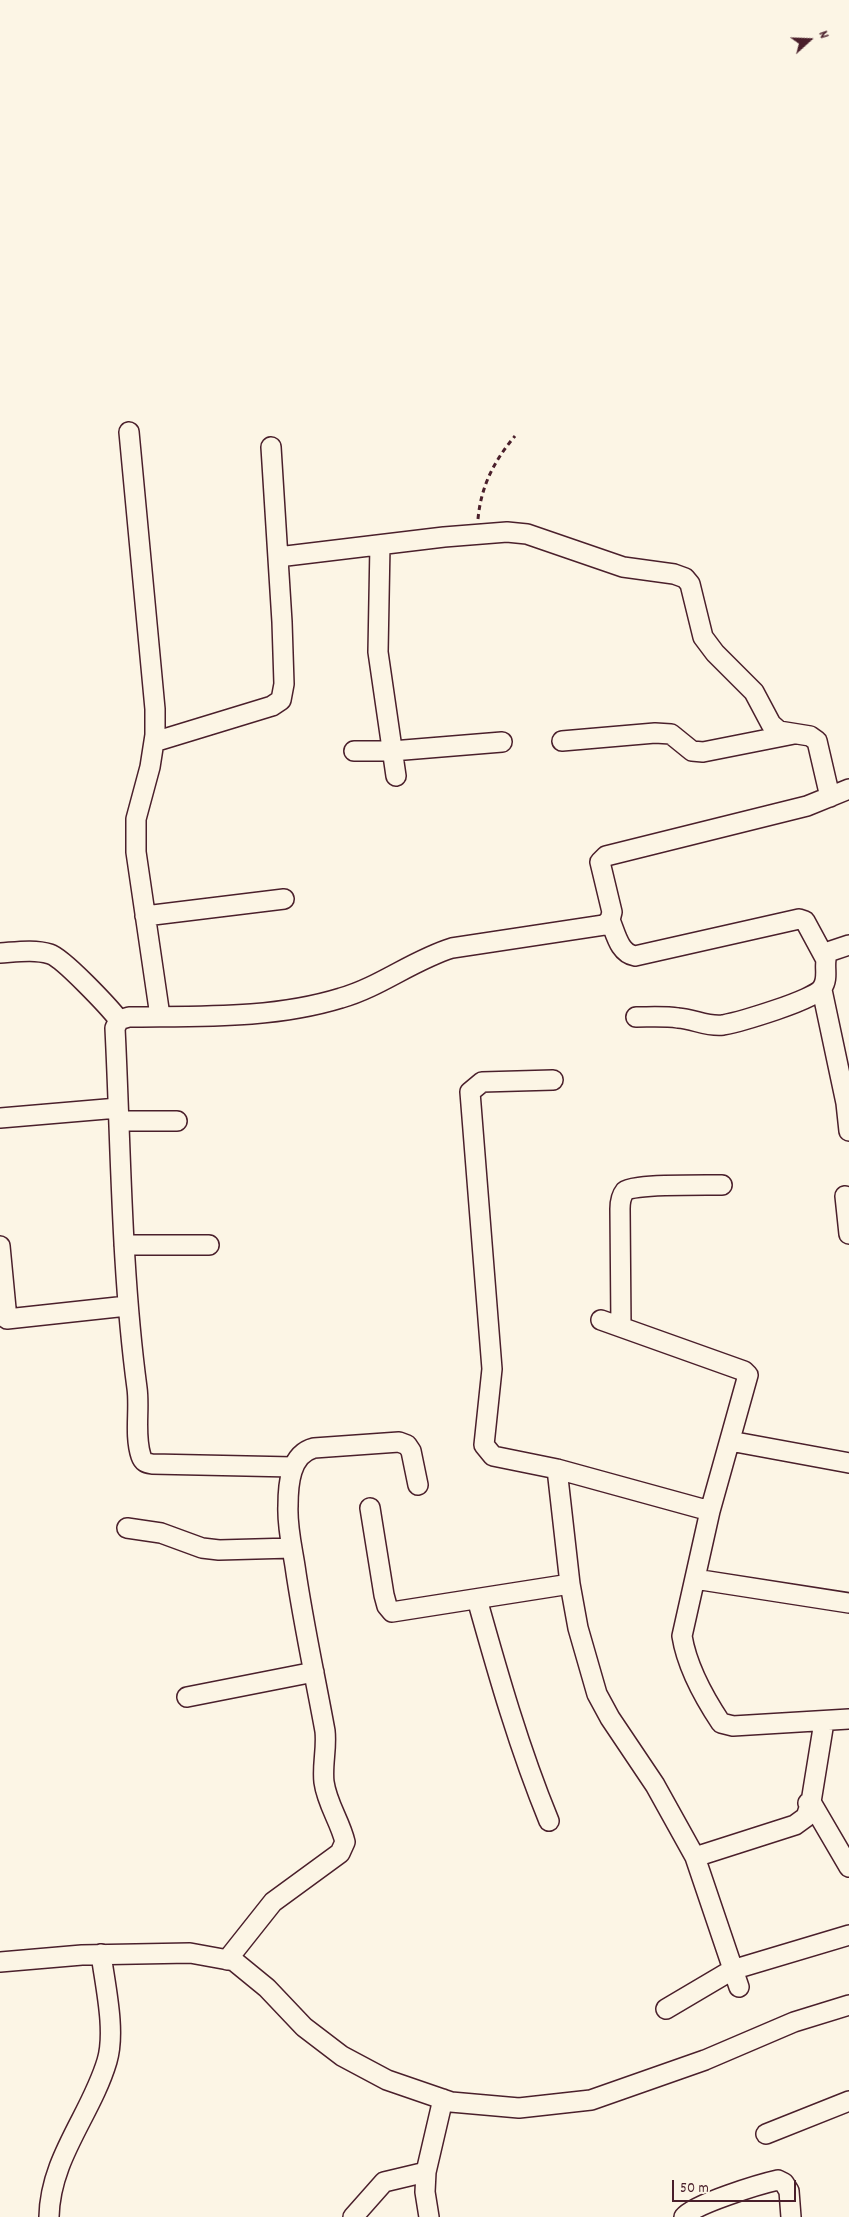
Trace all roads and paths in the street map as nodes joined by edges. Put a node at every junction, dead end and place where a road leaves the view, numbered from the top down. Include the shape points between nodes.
1 (129, 432) dead end
2 (515, 436) dead end
3 (271, 447) dead end
4 (477, 534) junction
5 (380, 544) junction
6 (278, 558) junction
7 (797, 734) junction
8 (562, 740) dead end
9 (154, 742) junction
10 (502, 742) dead end
11 (354, 751) dead end
12 (392, 751) junction
13 (396, 776) dead end
14 (849, 789) edge
15 (830, 797) junction
16 (284, 899) dead end
17 (145, 916) junction
18 (610, 920) junction
19 (849, 945) edge
20 (0, 953) edge
21 (825, 958) junction
22 (822, 990) junction
23 (160, 1016) junction
24 (636, 1017) dead end
25 (119, 1020) junction
26 (554, 1080) dead end
27 (119, 1114) junction
28 (0, 1118) edge
29 (177, 1121) dead end
30 (849, 1131) edge
31 (722, 1185) dead end
32 (845, 1196) dead end
33 (849, 1234) edge
34 (124, 1245) junction
35 (209, 1245) dead end
36 (0, 1246) edge
37 (127, 1306) junction
38 (602, 1320) dead end
39 (621, 1327) junction
40 (730, 1441) junction
41 (849, 1463) edge
42 (294, 1467) junction
43 (557, 1469) junction
44 (418, 1485) dead end
45 (370, 1508) dead end
46 (710, 1511) junction
47 (127, 1528) dead end
48 (292, 1548) junction
49 (695, 1579) junction
50 (570, 1584) junction
51 (477, 1599) junction
52 (849, 1603) edge
53 (314, 1672) junction
54 (187, 1696) dead end
55 (849, 1719) edge
56 (824, 1722) junction
57 (809, 1803) junction
58 (549, 1820) dead end
59 (694, 1857) junction
60 (849, 1867) edge
61 (849, 1935) edge
62 (101, 1954) junction
63 (227, 1960) junction
64 (0, 1962) edge
65 (732, 1970) junction
66 (739, 1987) dead end
67 (849, 2005) edge
68 (666, 2009) dead end
69 (443, 2099) junction
70 (849, 2101) edge
71 (766, 2134) dead end
72 (426, 2172) junction
73 (49, 2217) edge
74 (353, 2217) edge
75 (429, 2217) edge
76 (684, 2217) edge
77 (791, 2217) edge

1 - 9 street via 155,709
2 - 4 path via 485,481
3 - 6 street
4 - 5 street
4 - 7 street via 527,534 623,567 685,578 692,592 703,637 715,654 754,692 770,724 779,731
5 - 6 street
5 - 12 street via 378,652
6 - 9 street via 284,684 281,700 272,706
7 - 8 street via 703,752 692,751 671,734
7 - 15 street via 817,741
9 - 17 street via 136,819 136,852
10 - 12 street
11 - 12 street
12 - 13 street
14 - 15 street
15 - 18 street via 768,817 606,856 600,862 612,912
16 - 17 street
17 - 23 street
18 - 21 street via 622,948 628,955 635,956 799,919 805,921
18 - 23 street via 591,928 452,948 430,955 343,998 300,1009
19 - 21 street via 828,952
20 - 25 street via 34,951 52,955 103,1000
21 - 22 street via 826,982
22 - 24 street via 805,1000 723,1025 705,1025 680,1018
22 - 30 street
23 - 25 street
25 - 27 street via 114,1028
26 - 43 street via 482,1082 470,1092 492,1369 484,1445 493,1456
27 - 28 street
27 - 29 street
27 - 34 street
31 - 39 street via 646,1186 625,1190 620,1209
32 - 33 street
34 - 35 street
34 - 37 street
36 - 37 street via 7,1319
37 - 42 street via 139,1404 140,1454 144,1461 152,1464
38 - 39 street
39 - 40 street via 747,1372
40 - 41 street
40 - 46 street
42 - 44 street via 302,1453 314,1448 399,1442 411,1451
42 - 48 street via 288,1508
43 - 46 street
43 - 50 street
45 - 51 street via 381,1578 390,1610 396,1612
46 - 49 street
47 - 48 street via 160,1533 211,1549
48 - 53 street
49 - 52 street
49 - 56 street via 682,1636 685,1657 721,1722 733,1726
50 - 51 street
50 - 59 street via 597,1694 655,1785
51 - 58 street via 507,1707
53 - 54 street
53 - 63 street via 327,1745 324,1781 343,1833 344,1848 273,1902
55 - 56 street
56 - 57 street
57 - 59 street via 806,1817 795,1824
57 - 60 street
59 - 65 street
61 - 65 street
62 - 63 street via 190,1953
62 - 64 street
62 - 73 street via 110,2030 108,2060 57,2170
63 - 69 street via 244,1968 304,2027 342,2056 387,2080
65 - 66 street
65 - 68 street
67 - 69 street via 794,2022 704,2060 591,2100 519,2108
69 - 72 street
70 - 71 street
72 - 74 street via 384,2182
72 - 75 street
76 - 77 street via 709,2202 778,2180 788,2191

